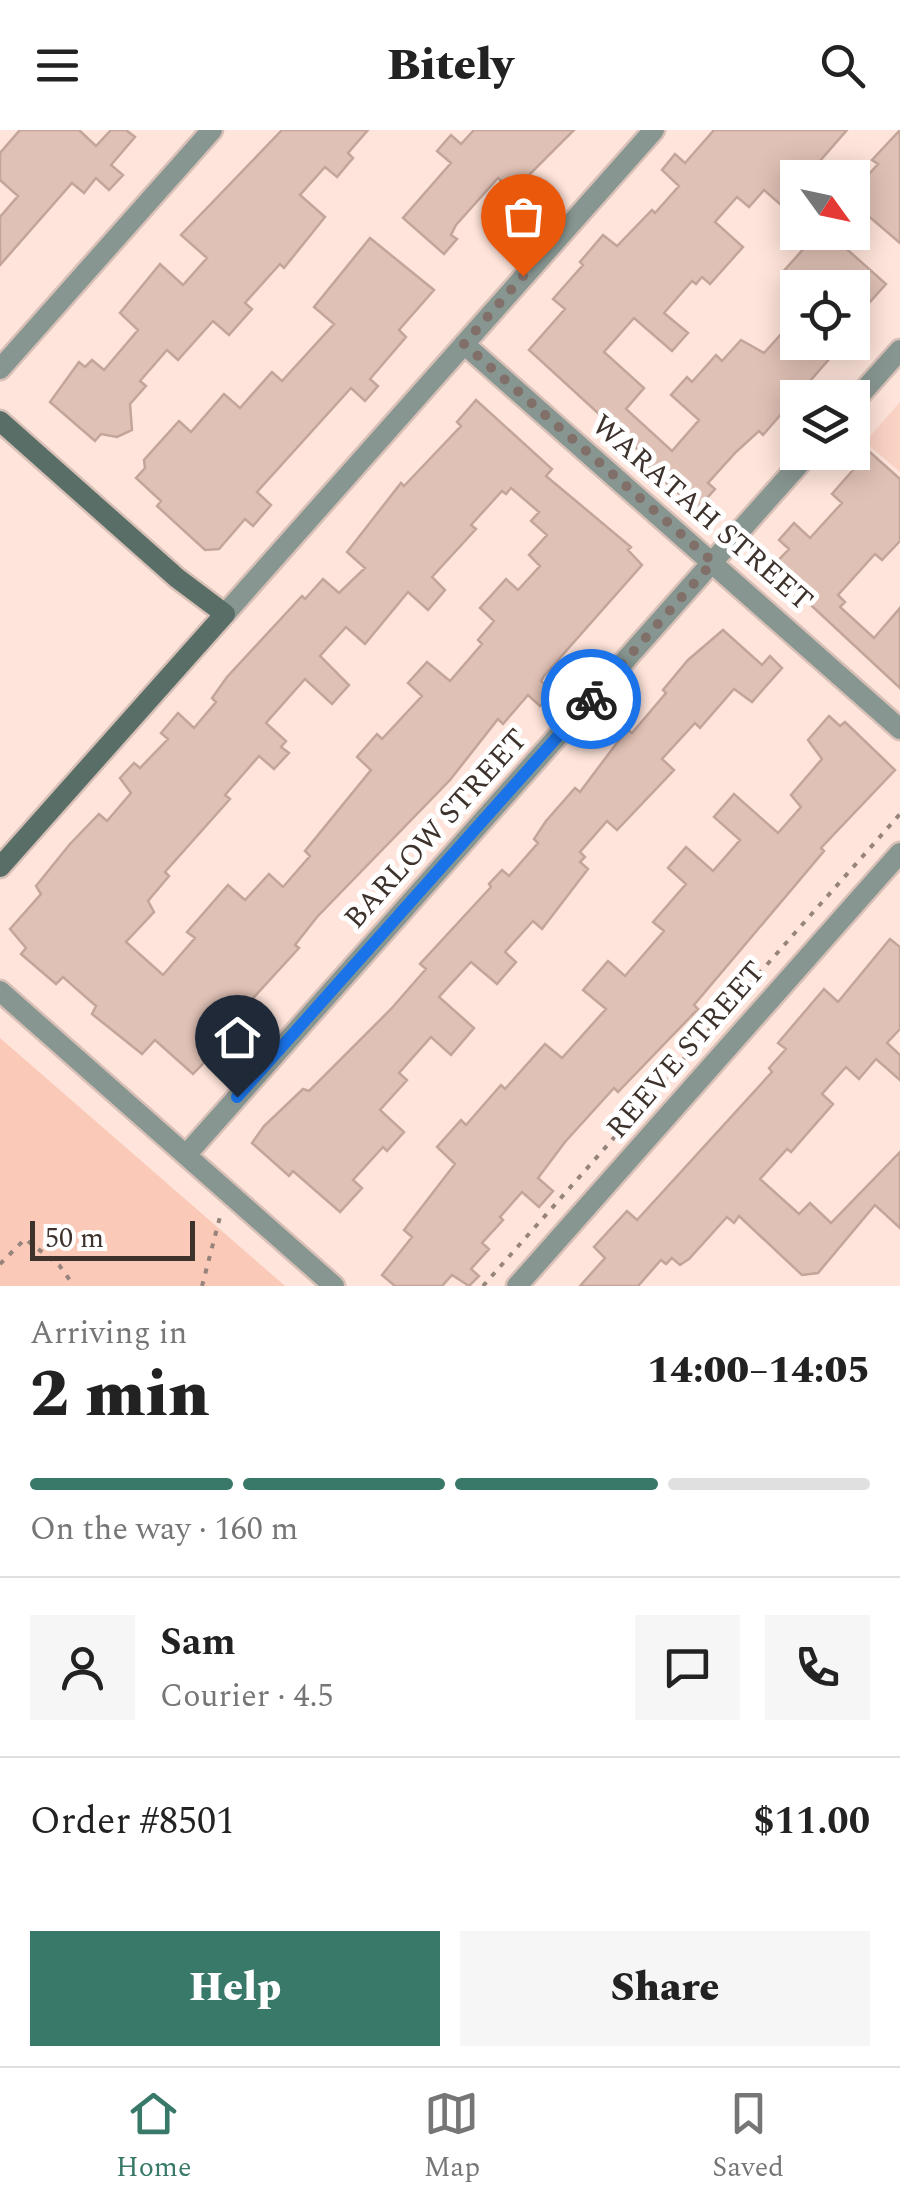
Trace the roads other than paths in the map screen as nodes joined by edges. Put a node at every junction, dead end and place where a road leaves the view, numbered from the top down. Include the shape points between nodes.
1 (212, 130) edge
2 (654, 130) edge
3 (464, 344) junction
4 (900, 350) edge
5 (0, 370) edge
6 (870, 384) edge
7 (0, 421) edge
8 (794, 470) edge
9 (713, 562) junction
10 (225, 614) junction
11 (900, 729) edge
12 (900, 853) edge
13 (0, 867) edge
14 (0, 991) edge
15 (186, 1155) junction
16 (334, 1286) edge
17 (517, 1286) edge

1 - 5 street
2 - 3 street
3 - 9 street, WARATAH STREET
3 - 10 street
4 - 6 street
7 - 10 street
8 - 9 street, BARLOW STREET
9 - 11 street, WARATAH STREET
9 - 15 street, BARLOW STREET
10 - 13 street
12 - 17 street, REEVE STREET
14 - 15 street
15 - 16 street

